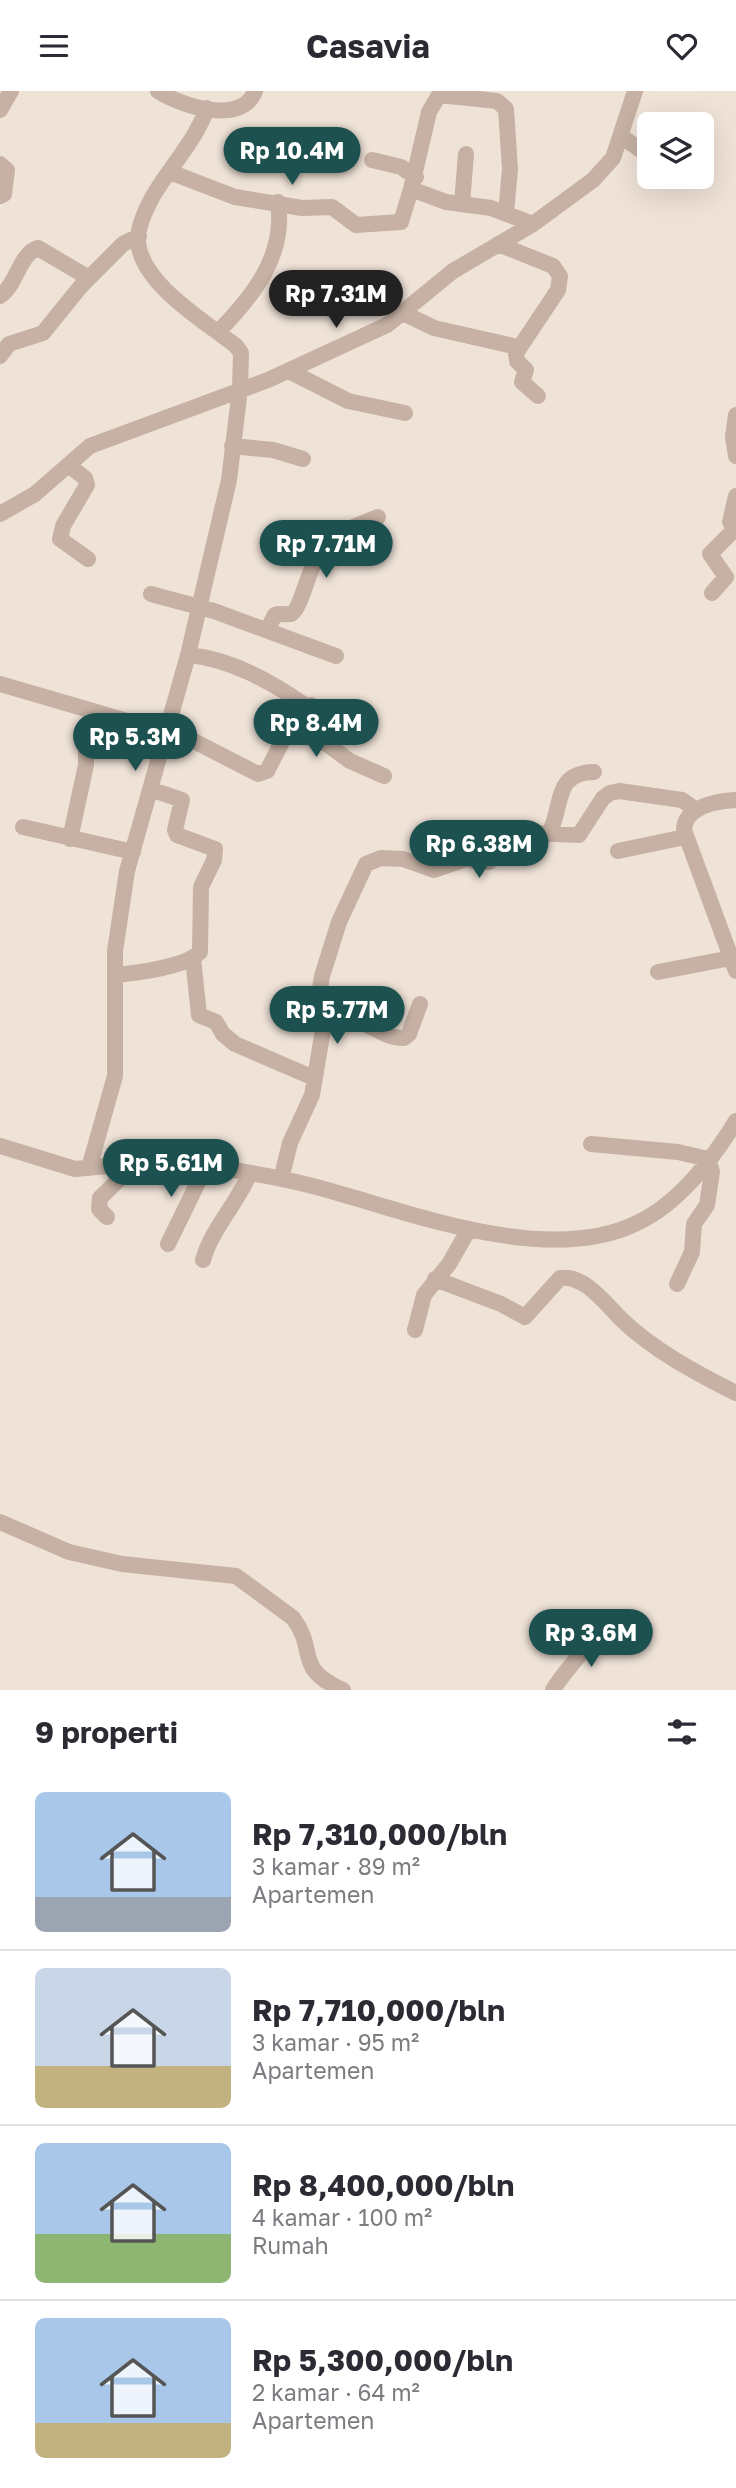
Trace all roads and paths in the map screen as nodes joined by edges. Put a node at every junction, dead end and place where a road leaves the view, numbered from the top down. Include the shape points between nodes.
1 (11, 91) edge
2 (158, 91) edge
3 (255, 91) edge
4 (635, 91) edge
5 (207, 108) junction
6 (0, 110) edge
7 (621, 137) junction
8 (637, 148) edge
9 (466, 154) dead end
10 (372, 160) dead end
11 (0, 164) edge
12 (170, 172) junction
13 (414, 183) junction
14 (0, 197) edge
15 (278, 202) junction
16 (461, 204) junction
17 (506, 213) junction
18 (533, 223) junction
19 (139, 236) junction
20 (498, 244) junction
21 (89, 278) junction
22 (3, 289) edge
23 (403, 313) junction
24 (218, 332) junction
25 (518, 347) junction
26 (0, 356) edge
27 (289, 370) junction
28 (240, 389) junction
29 (538, 396) dead end
30 (405, 412) dead end
31 (736, 415) edge
32 (232, 446) junction
33 (736, 456) edge
34 (303, 459) dead end
35 (68, 465) junction
36 (736, 496) edge
37 (0, 514) edge
38 (378, 517) dead end
39 (735, 531) edge
40 (88, 559) dead end
41 (712, 593) dead end
42 (151, 594) dead end
43 (198, 609) junction
44 (267, 630) junction
45 (188, 655) junction
46 (336, 656) dead end
47 (0, 684) edge
48 (303, 704) junction
49 (92, 713) junction
50 (165, 732) junction
51 (594, 772) dead end
52 (384, 776) dead end
53 (150, 789) junction
54 (736, 800) edge
55 (696, 810) junction
56 (23, 827) dead end
57 (549, 834) junction
58 (685, 837) junction
59 (70, 839) junction
60 (618, 851) dead end
61 (133, 852) junction
62 (193, 958) junction
63 (734, 964) edge
64 (658, 972) dead end
65 (115, 975) junction
66 (420, 1004) dead end
67 (325, 1017) junction
68 (314, 1078) junction
69 (736, 1121) edge
70 (591, 1144) dead end
71 (0, 1146) edge
72 (708, 1159) junction
73 (136, 1163) junction
74 (206, 1165) junction
75 (89, 1168) junction
76 (250, 1173) junction
77 (281, 1179) junction
78 (107, 1217) dead end
79 (470, 1229) junction
80 (169, 1244) dead end
81 (203, 1260) dead end
82 (435, 1279) junction
83 (677, 1285) dead end
84 (415, 1330) dead end
85 (736, 1393) edge
86 (0, 1522) edge
87 (596, 1630) dead end
88 (342, 1690) edge
89 (553, 1690) edge

1 - 6 street
2 - 5 street
3 - 5 street via 241,109
4 - 7 street
5 - 12 street via 186,152
7 - 8 street
7 - 18 street via 605,168
9 - 16 street
10 - 13 street via 401,167
11 - 14 street via 7,170
12 - 15 street via 223,194
12 - 19 street via 153,197
13 - 15 street via 405,217 396,224 356,225 332,207 302,208
13 - 16 street via 435,200
13 - 17 street via 434,100 444,94 497,101 508,114
15 - 24 street via 280,225 268,269 249,300
16 - 17 street
17 - 18 street
18 - 20 street
19 - 21 street via 123,244
19 - 24 street via 148,266 173,298
20 - 23 street via 453,271
20 - 25 street via 553,266 560,276 558,290
21 - 22 street via 38,249
21 - 26 street via 43,333 9,344
23 - 25 street via 434,328
23 - 27 street via 387,325
24 - 28 street via 241,353
25 - 29 street via 516,357 526,370 522,381
27 - 28 street
27 - 30 street via 348,401
28 - 32 street
28 - 35 street via 104,439
31 - 33 street
32 - 34 street
32 - 43 street via 226,493
35 - 37 street via 29,499
35 - 40 street via 87,485 60,539
36 - 39 street via 730,523
38 - 44 street via 351,527 321,549 297,608 290,614 275,615
39 - 41 street via 710,554 726,577
42 - 43 street
43 - 44 street
43 - 45 street
44 - 46 street
45 - 48 street via 226,664
45 - 50 street
47 - 49 street
48 - 50 street via 263,774 251,773 211,747
48 - 52 street via 313,707 317,737 350,761
49 - 50 street
49 - 59 street
50 - 53 street
51 - 57 street via 571,776
53 - 61 street
53 - 62 street via 182,800 177,835 215,849 201,887 200,952
54 - 55 street
55 - 57 street via 682,800 619,791 603,798 579,835
55 - 58 street via 684,824
56 - 59 street
57 - 67 street via 507,832 502,851 489,862 467,859 434,870 403,859 382,858 366,864 339,922 322,976 318,1001
58 - 60 street
58 - 63 street
59 - 61 street
61 - 65 street via 118,919
62 - 65 street
62 - 68 street via 199,1015 216,1022 235,1044
63 - 64 street
65 - 75 street via 116,1076
66 - 67 street via 404,1038 343,1014
67 - 68 street
68 - 77 street
69 - 72 street
70 - 72 street
71 - 75 street via 65,1167
72 - 79 street via 654,1214 606,1234 550,1239
72 - 83 street via 712,1172 707,1205 694,1224 692,1252
73 - 74 street
73 - 75 street
73 - 78 street via 100,1198 99,1209
74 - 76 street
74 - 80 street
76 - 77 street
76 - 81 street
77 - 79 street via 429,1222
79 - 82 street
82 - 84 street via 424,1295
82 - 85 street via 525,1317 560,1278 566,1278 596,1293 630,1326 679,1361
86 - 88 street via 69,1552 122,1564 222,1573 245,1581 293,1618 319,1679
87 - 89 street via 586,1650 567,1667

